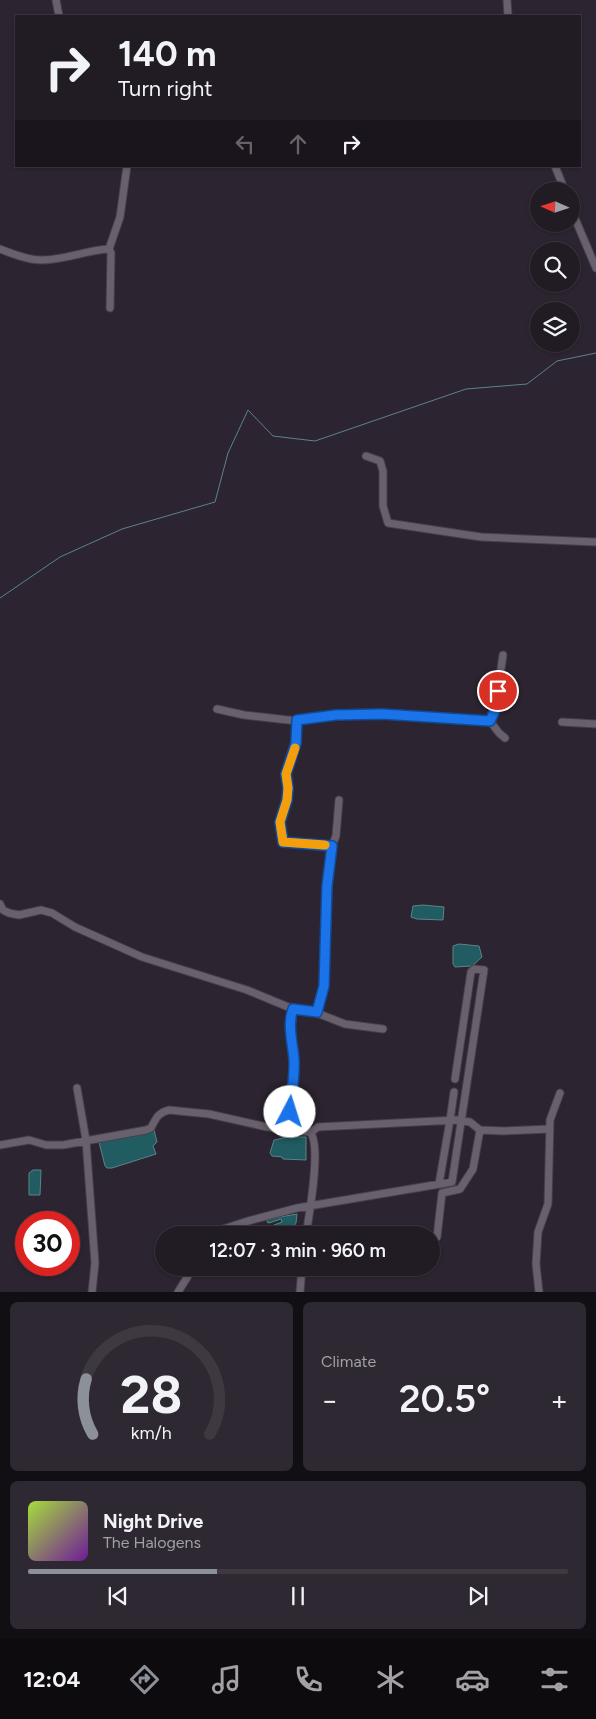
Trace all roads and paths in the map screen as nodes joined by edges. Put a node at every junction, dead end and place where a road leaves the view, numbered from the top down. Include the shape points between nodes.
1 (56, 0) edge
2 (507, 0) edge
3 (59, 15) edge
4 (508, 15) edge
5 (127, 167) edge
6 (555, 167) edge
7 (561, 182) edge
8 (580, 230) edge
9 (0, 249) edge
10 (109, 249) junction
11 (596, 268) edge
12 (110, 308) dead end
13 (366, 456) dead end
14 (596, 542) edge
15 (503, 655) dead end
16 (217, 710) dead end
17 (297, 720) junction
18 (490, 721) junction
19 (562, 722) dead end
20 (596, 724) edge
21 (505, 738) dead end
22 (339, 800) dead end
23 (332, 846) junction
24 (0, 904) edge
25 (293, 1009) junction
26 (317, 1012) junction
27 (383, 1029) dead end
28 (455, 1079) dead end
29 (77, 1088) dead end
30 (454, 1092) dead end
31 (560, 1093) dead end
32 (450, 1120) junction
33 (462, 1120) junction
34 (288, 1129) junction
35 (550, 1129) junction
36 (480, 1130) junction
37 (310, 1132) junction
38 (86, 1140) junction
39 (0, 1145) edge
40 (438, 1184) junction
41 (310, 1207) junction
42 (234, 1226) edge
43 (307, 1226) edge
44 (438, 1226) edge
45 (188, 1276) edge
46 (301, 1276) edge
47 (92, 1292) edge
48 (178, 1292) edge
49 (300, 1292) edge
50 (539, 1292) edge

1 - 3 street
2 - 4 street
5 - 10 street via 120,217
6 - 7 street
8 - 11 street
9 - 10 street via 41,260
10 - 12 street
13 - 14 street via 380,461 383,506 388,523 481,537
15 - 18 street via 495,710
16 - 17 street
17 - 18 street via 382,714
17 - 23 street via 296,743 286,774 287,800 280,822 283,842
18 - 21 street
19 - 20 street
22 - 23 street
23 - 26 street via 327,886 324,986
24 - 25 street via 9,913 41,910 52,913 142,957 247,990
25 - 26 street
25 - 34 street via 294,1062
26 - 27 street via 344,1024
28 - 33 street via 471,972 474,969 484,970
29 - 38 street
30 - 32 street
31 - 35 street
32 - 33 street
32 - 37 street via 318,1127
32 - 40 street
33 - 36 street
33 - 40 street via 452,1182
34 - 37 street
34 - 38 street via 169,1110 157,1116 150,1129
35 - 36 street
35 - 50 street via 548,1204 538,1232 536,1264
36 - 44 street via 473,1169 460,1190 442,1193
37 - 41 street via 315,1148
38 - 39 street via 46,1145 29,1140
38 - 47 street via 94,1264
40 - 41 street
41 - 42 street
41 - 43 street
45 - 48 street
46 - 49 street

